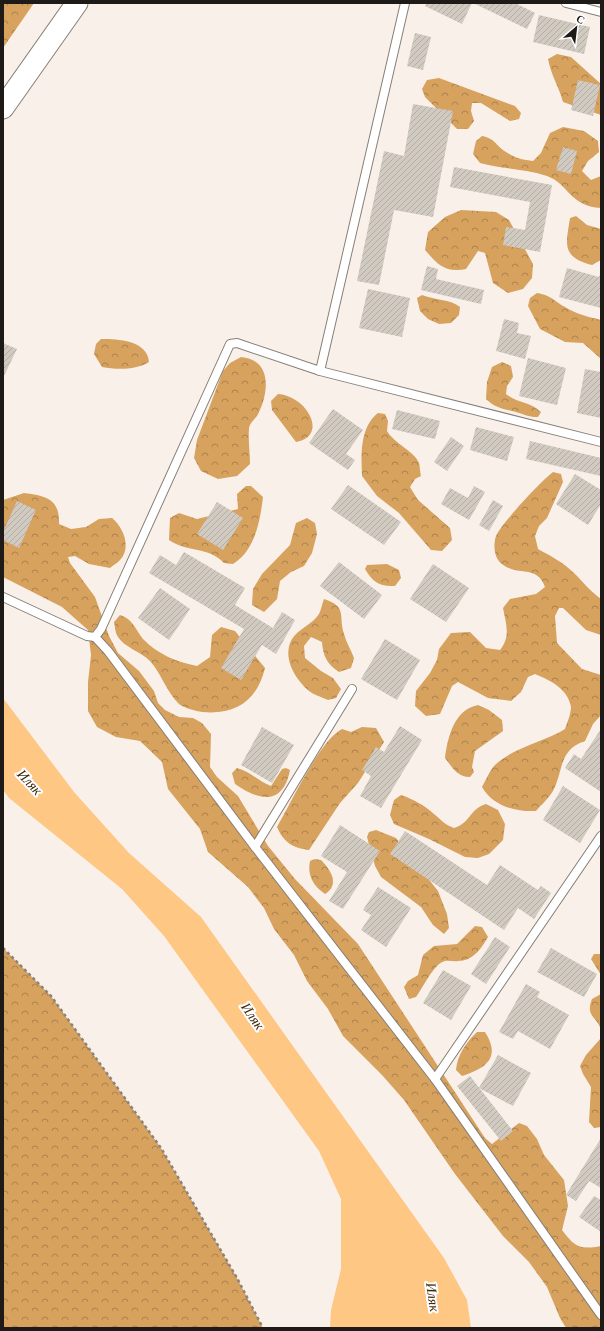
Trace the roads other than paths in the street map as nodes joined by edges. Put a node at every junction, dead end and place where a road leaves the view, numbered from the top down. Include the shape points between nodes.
1 (77, 3) edge
2 (405, 3) edge
3 (566, 3) edge
4 (601, 12) edge
5 (3, 108) edge
6 (320, 371) junction
7 (601, 442) edge
8 (3, 597) edge
9 (95, 637) junction
10 (352, 689) dead end
11 (601, 836) edge
12 (255, 847) junction
13 (435, 1079) junction
14 (601, 1315) edge

1 - 5 street
2 - 6 lane
3 - 4 lane
6 - 7 lane
6 - 9 lane via 237,343 230,344 101,629
8 - 9 lane via 87,636
9 - 12 lane
10 - 12 lane
11 - 13 lane
12 - 13 lane
13 - 14 lane

